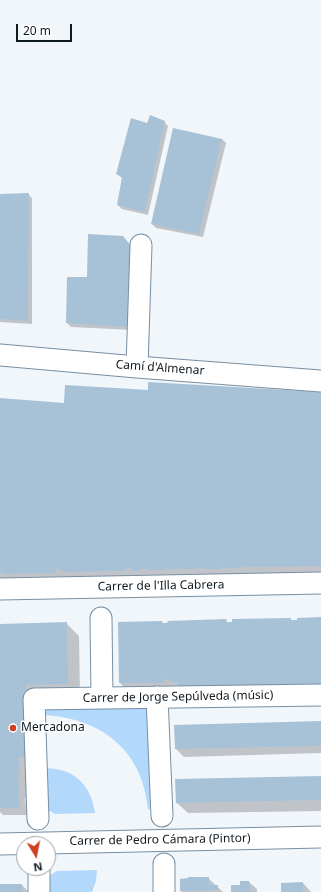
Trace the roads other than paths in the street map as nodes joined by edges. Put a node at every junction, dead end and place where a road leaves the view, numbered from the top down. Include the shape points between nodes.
1 (141, 245) dead end
2 (0, 355) edge
3 (137, 367) junction
4 (321, 381) edge
5 (321, 583) edge
6 (0, 589) edge
7 (321, 596) edge
8 (0, 602) edge
9 (100, 618) dead end
10 (321, 695) edge
11 (157, 697) junction
12 (102, 698) junction
13 (162, 816) dead end
14 (38, 819) dead end
15 (321, 837) edge
16 (0, 844) edge
17 (164, 864) dead end
18 (39, 876) edge
19 (39, 892) edge
20 (164, 892) edge

1 - 3 street
2 - 3 street, Camí d'Almenar
3 - 4 street, Camí d'Almenar
5 - 6 street, Carrer de l'Illa Cabrera
7 - 8 street, Carrer de l'Illa Cabrera
9 - 12 street
10 - 11 street, Carrer de Jorge Sepúlveda (músic)
11 - 12 street, Carrer de Jorge Sepúlveda (músic)
11 - 13 street
12 - 14 street, Carrer de Jorge Sepúlveda (músic) via 34,699
15 - 16 street, Carrer de Pedro Cámara (Pintor)
17 - 20 street
18 - 19 street

